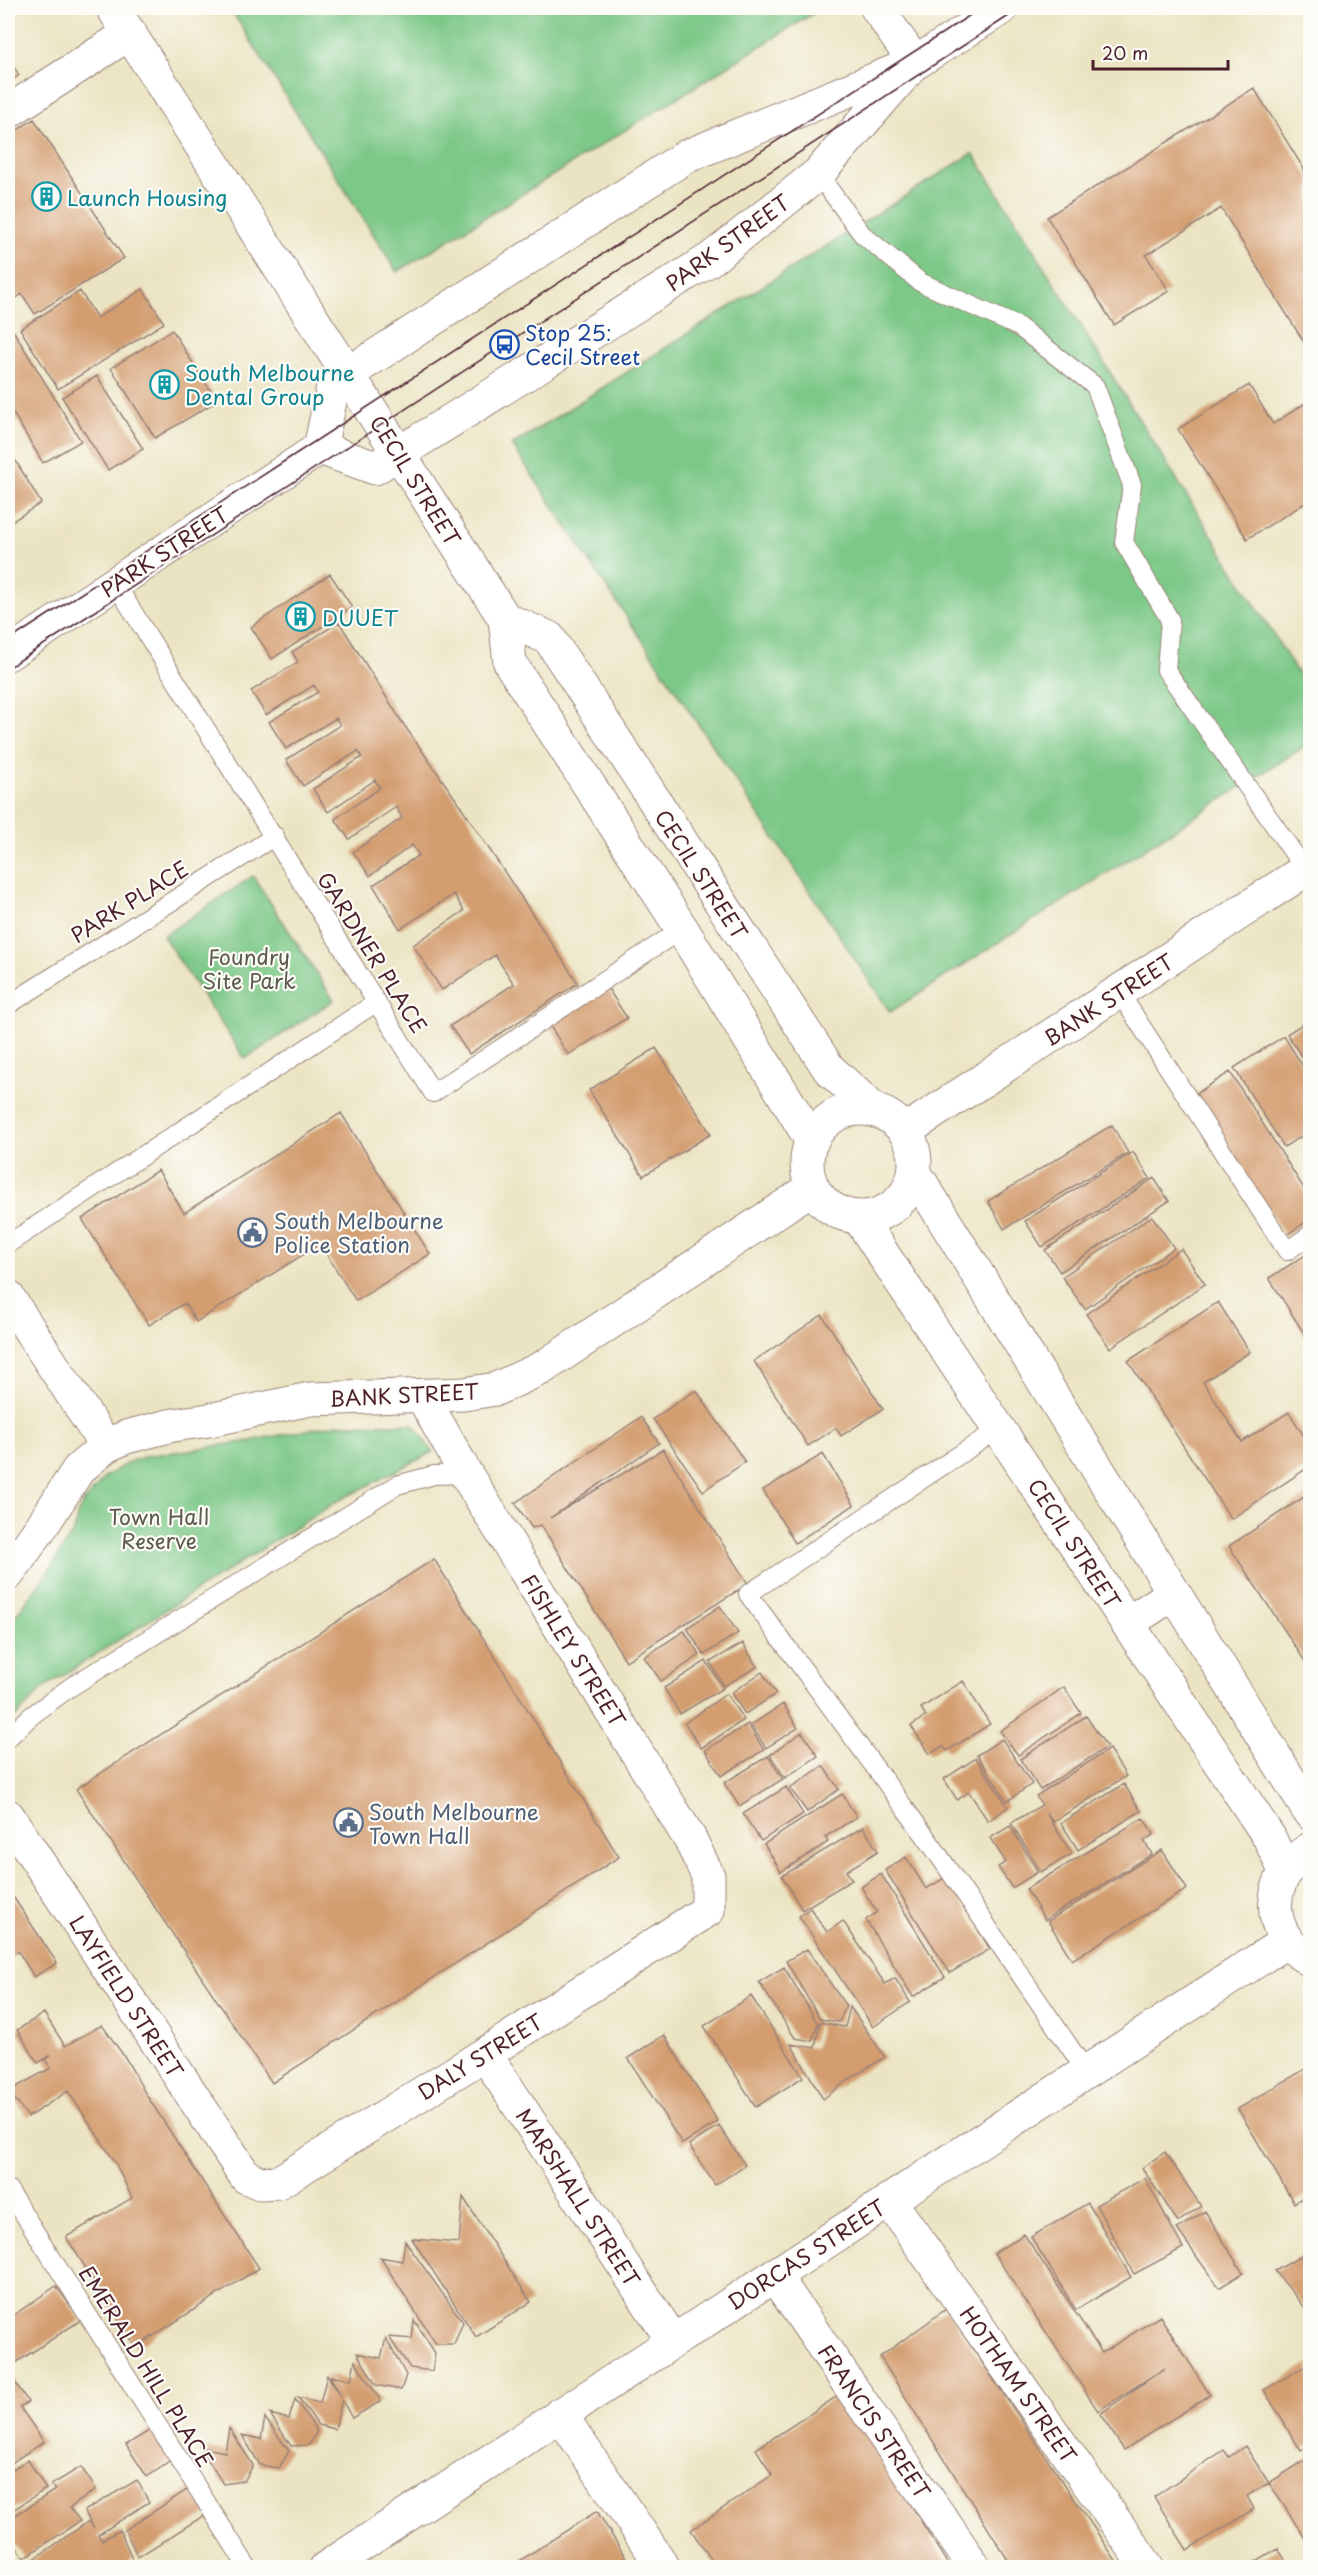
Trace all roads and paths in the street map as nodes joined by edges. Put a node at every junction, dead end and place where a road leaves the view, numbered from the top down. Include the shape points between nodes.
1 (877, 8) edge
2 (1002, 8) edge
3 (122, 20) edge
4 (915, 63) junction
5 (8, 112) edge
6 (818, 174) junction
7 (349, 373) junction
8 (320, 448) junction
9 (400, 453) junction
10 (116, 583) junction
11 (506, 619) junction
12 (8, 654) edge
13 (275, 836) junction
14 (1308, 869) edge
15 (682, 929) junction
16 (1119, 992) junction
17 (377, 1002) junction
18 (8, 1005) edge
19 (874, 1110) junction
20 (905, 1131) junction
21 (812, 1141) junction
22 (915, 1173) junction
23 (812, 1188) junction
24 (859, 1218) junction
25 (1311, 1235) edge
26 (8, 1244) edge
27 (8, 1297) edge
28 (422, 1396) junction
29 (1000, 1428) junction
30 (106, 1446) junction
31 (466, 1474) junction
32 (8, 1574) edge
33 (1174, 1593) junction
34 (1128, 1623) junction
35 (8, 1738) edge
36 (1311, 1812) edge
37 (8, 1816) edge
38 (1311, 1849) edge
39 (1285, 1871) junction
40 (708, 1910) joint
41 (1299, 1951) edge
42 (485, 2054) junction
43 (1086, 2071) junction
44 (246, 2177) joint
45 (8, 2189) edge
46 (890, 2200) junction
47 (774, 2275) junction
48 (673, 2341) junction
49 (560, 2414) junction
50 (341, 2564) edge
51 (249, 2568) edge
52 (664, 2568) edge
53 (975, 2568) edge
54 (1148, 2568) edge

1 - 4 street
2 - 4 street, PARK STREET
3 - 5 street
3 - 7 street, CECIL STREET
4 - 6 street, PARK STREET
4 - 7 street, PARK STREET via 686,157
6 - 9 street, PARK STREET via 712,258
6 - 14 lane via 862,234 920,282 1019,327 1095,386 1132,485 1124,542 1170,620 1166,670
7 - 8 street, PARK STREET via 333,387
7 - 9 street, CECIL STREET
8 - 9 street, PARK STREET via 375,468
8 - 10 street, PARK STREET
9 - 11 street, CECIL STREET
10 - 12 street, PARK STREET
10 - 13 lane, GARDNER PLACE
11 - 15 street, CECIL STREET via 510,663
11 - 19 street, CECIL STREET via 549,638 829,1069
13 - 17 lane, GARDNER PLACE
13 - 18 lane, PARK PLACE
14 - 16 street, BANK STREET
15 - 17 lane, GARDNER PLACE via 433,1093
15 - 21 street, CECIL STREET
16 - 20 street, BANK STREET
16 - 25 lane via 1287,1251
17 - 26 lane
19 - 20 street via 892,1118
19 - 21 street via 854,1109 835,1115 816,1131
20 - 22 street via 915,1155
21 - 23 street via 807,1149 806,1169
22 - 24 street via 909,1190 894,1207
22 - 33 street
23 - 24 street via 832,1209
23 - 28 street, BANK STREET via 530,1375 496,1389
24 - 29 street, CECIL STREET
27 - 30 street
28 - 30 street, BANK STREET via 310,1399 173,1425
28 - 31 street, FISHLEY STREET
29 - 34 street, CECIL STREET
29 - 43 lane via 748,1594 931,1844
30 - 32 street, BANK STREET via 78,1470
31 - 35 lane via 434,1475 397,1485 69,1688
31 - 40 street, FISHLEY STREET via 690,1839 708,1876
33 - 34 street
33 - 36 street
34 - 39 street, CECIL STREET via 1269,1837
37 - 44 street, LAYFIELD STREET
38 - 39 street
39 - 41 street via 1275,1907 1278,1924
40 - 42 street, DALY STREET
41 - 43 street, DORCAS STREET
42 - 44 street, DALY STREET via 279,2182 260,2183
42 - 48 street, MARSHALL STREET
43 - 46 street, DORCAS STREET
45 - 51 lane, EMERALD HILL PLACE
46 - 47 street, DORCAS STREET
46 - 54 street, HOTHAM STREET
47 - 48 street, DORCAS STREET
47 - 53 street, FRANCIS STREET
48 - 49 street, DORCAS STREET
49 - 50 street, DORCAS STREET
49 - 52 street

